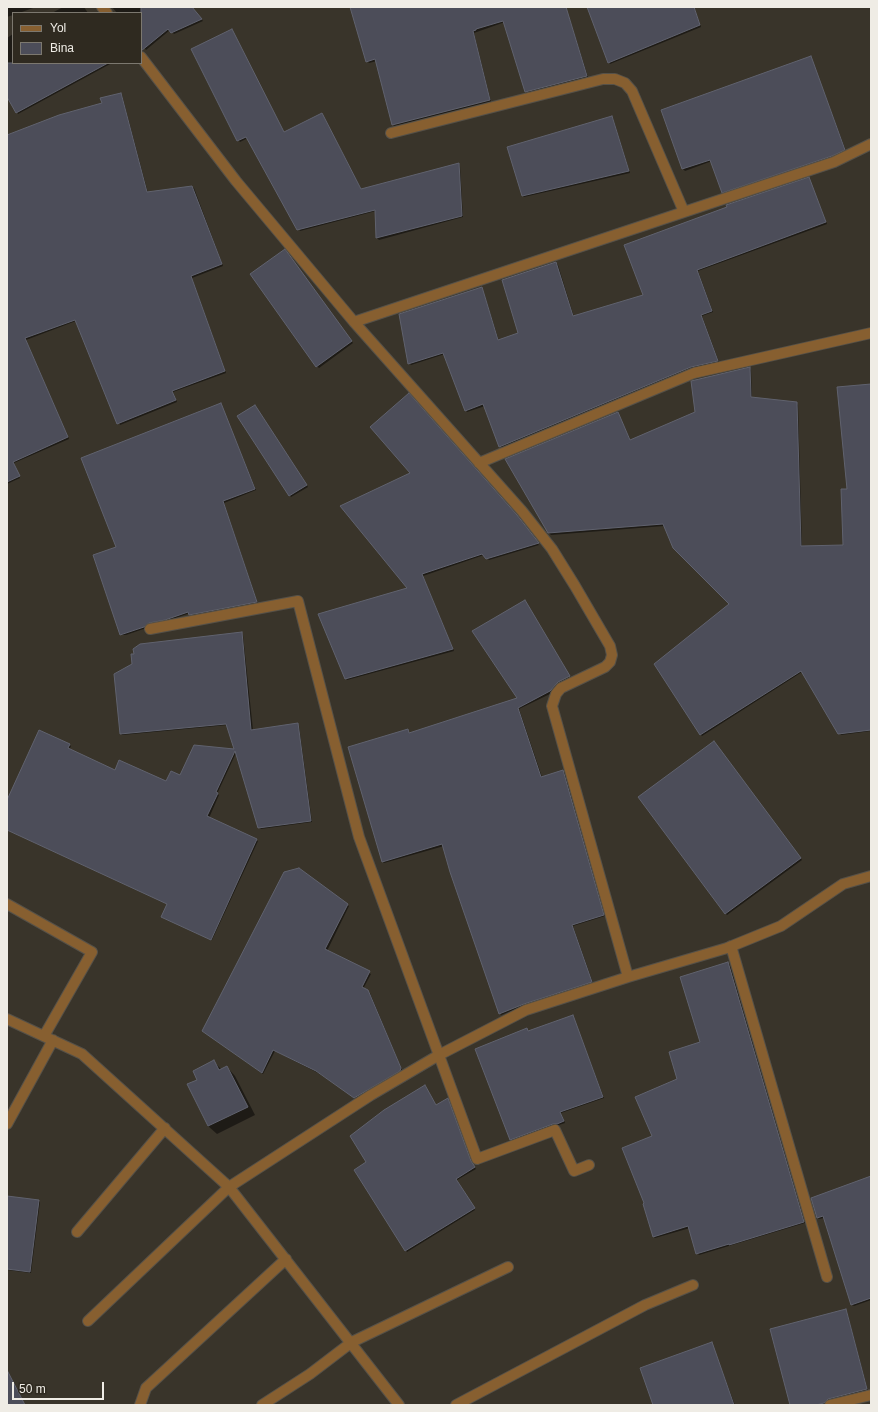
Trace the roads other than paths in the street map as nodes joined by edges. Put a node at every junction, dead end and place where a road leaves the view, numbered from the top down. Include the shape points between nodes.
1 (142, 58) edge
2 (391, 133) dead end
3 (871, 144) edge
4 (684, 212) junction
5 (354, 322) junction
6 (871, 333) edge
7 (479, 463) junction
8 (150, 629) dead end
9 (871, 876) edge
10 (7, 904) edge
11 (732, 946) junction
12 (628, 977) junction
13 (7, 1019) edge
14 (48, 1038) junction
15 (439, 1055) junction
16 (7, 1124) edge
17 (165, 1128) junction
18 (589, 1165) dead end
19 (229, 1186) junction
20 (77, 1232) dead end
21 (286, 1259) junction
22 (508, 1267) dead end
23 (827, 1277) dead end
24 (693, 1285) dead end
25 (88, 1321) dead end
26 (352, 1342) junction
27 (871, 1395) edge
28 (140, 1405) edge
29 (262, 1405) edge
30 (399, 1405) edge
31 (456, 1405) edge
32 (830, 1405) edge

1 - 5 street via 236,181
2 - 4 street via 603,79 615,79 625,83 632,91
3 - 4 street via 834,162
4 - 5 street
5 - 7 street
6 - 7 street via 694,373
7 - 12 street via 552,549 612,651 610,662 605,667 561,688 552,706
8 - 15 street via 298,601 359,837
9 - 11 street via 843,884 781,926
10 - 14 street via 92,952
11 - 12 street
11 - 23 street
12 - 15 street via 526,1010
13 - 14 street
14 - 16 street
14 - 17 street via 82,1054
15 - 18 street via 477,1159 555,1130 574,1170
15 - 19 street
17 - 19 street
17 - 20 street
19 - 21 street
19 - 25 street
21 - 26 street
21 - 28 street via 146,1388
22 - 26 street
24 - 31 street via 645,1305
26 - 29 street via 310,1374
26 - 30 street
27 - 32 street

